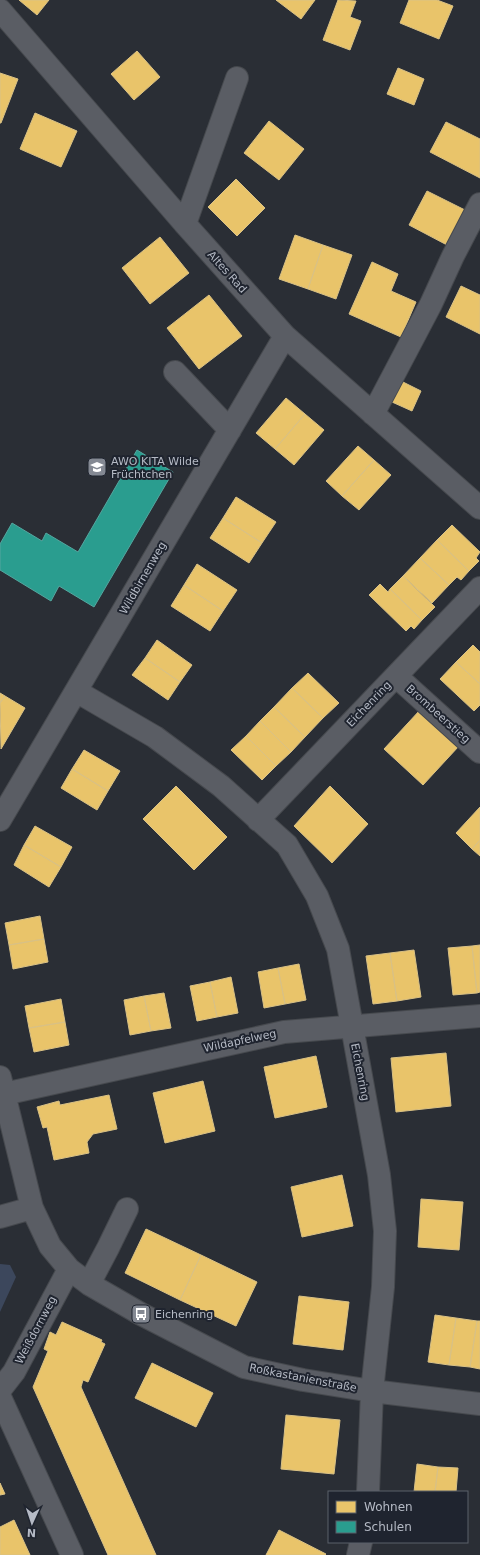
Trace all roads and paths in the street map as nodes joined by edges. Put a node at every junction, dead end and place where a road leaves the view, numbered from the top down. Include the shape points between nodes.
1 (0, 10) edge
2 (237, 78) dead end
3 (480, 204) edge
4 (185, 224) junction
5 (285, 336) junction
6 (175, 372) dead end
7 (373, 414) junction
8 (230, 430) junction
9 (480, 508) edge
10 (480, 588) edge
11 (396, 676) junction
12 (76, 691) junction
13 (480, 752) edge
14 (0, 820) edge
15 (258, 820) junction
16 (480, 1016) edge
17 (352, 1027) junction
18 (2, 1085) edge
19 (32, 1208) junction
20 (127, 1209) dead end
21 (0, 1217) edge
22 (69, 1269) junction
23 (88, 1284) junction
24 (0, 1390) edge
25 (372, 1391) junction
26 (0, 1397) edge
27 (480, 1404) edge
28 (368, 1491) edge
29 (360, 1543) edge
30 (72, 1555) edge
31 (358, 1555) edge

1 - 4 street, Altes Rad
2 - 4 street
3 - 7 street
4 - 5 street, Altes Rad
5 - 7 street, Altes Rad
5 - 8 street, Wildbirnenweg
6 - 8 street
7 - 9 street, Altes Rad
8 - 12 street, Wildbirnenweg
10 - 11 street, Eichenring
11 - 13 street, Brombeerstieg
11 - 15 street, Eichenring
12 - 14 street, Wildbirnenweg
12 - 15 street, Eichenring via 155,737 221,786
15 - 17 street, Eichenring via 287,845 317,896 338,949
16 - 17 street, Wildapfelweg
17 - 18 street, Wildapfelweg via 284,1032
17 - 25 street, Eichenring via 380,1176 385,1231 383,1287
18 - 19 street, Roßkastanienstraße
19 - 21 street
19 - 22 street, Roßkastanienstraße via 50,1246
20 - 23 street
22 - 23 street, Roßkastanienstraße
22 - 24 street, Weißdornweg via 14,1372
23 - 25 street, Roßkastanienstraße via 244,1367
25 - 27 street, Roßkastanienstraße
25 - 28 street, Eichenring
26 - 30 street
29 - 31 street

